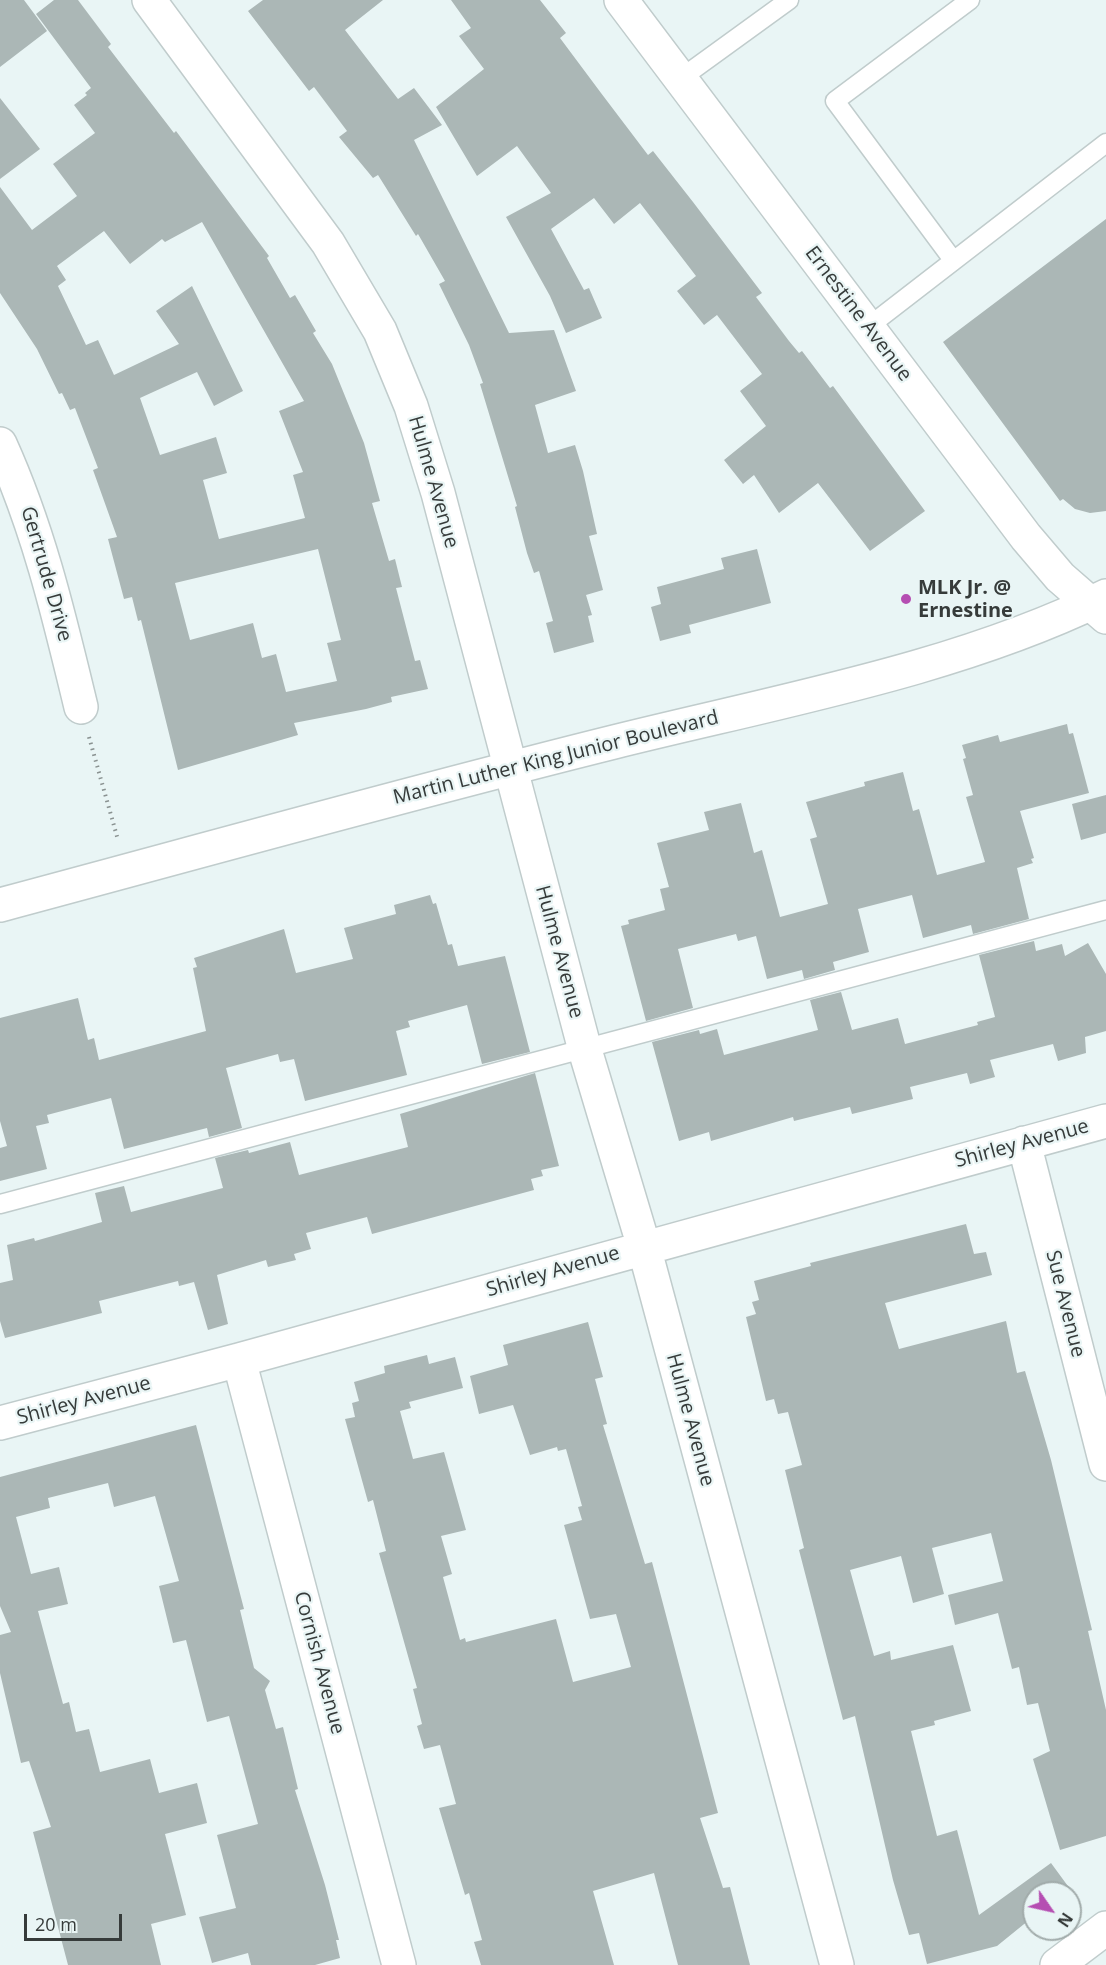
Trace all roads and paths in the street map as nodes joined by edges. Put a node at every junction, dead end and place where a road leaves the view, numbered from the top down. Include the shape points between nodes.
1 (149, 0) edge
2 (621, 0) edge
3 (789, 0) edge
4 (970, 0) edge
5 (680, 78) junction
6 (1106, 143) edge
7 (953, 261) junction
8 (868, 327) junction
9 (0, 444) edge
10 (1100, 606) edge
11 (81, 707) joint
12 (512, 768) junction
13 (126, 871) junction
14 (0, 905) edge
15 (1106, 910) edge
16 (585, 1050) junction
17 (1106, 1121) edge
18 (1024, 1143) junction
19 (0, 1204) edge
20 (644, 1247) junction
21 (239, 1360) junction
22 (0, 1423) edge
23 (1106, 1464) edge
24 (1106, 1928) edge
25 (399, 1965) edge
26 (837, 1965) edge
27 (1057, 1965) edge

1 - 12 street, Hulme Avenue via 328,243 380,331 411,406 438,493
2 - 5 street, Ernestine Avenue
3 - 5 lane
4 - 7 lane via 835,101
5 - 8 street, Ernestine Avenue
6 - 7 lane
7 - 8 lane
8 - 10 street, Ernestine Avenue via 1026,537 1060,577
9 - 11 street, Gertrude Drive via 26,501 51,582
10 - 12 street, Martin Luther King Junior Boulevard via 870,678
11 - 13 path
12 - 13 street, Martin Luther King Junior Boulevard
12 - 16 street, Hulme Avenue
13 - 14 street, Martin Luther King Junior Boulevard
15 - 16 lane
16 - 19 lane
16 - 20 street, Hulme Avenue
17 - 18 street, Shirley Avenue
18 - 20 street, Shirley Avenue
18 - 23 street, Sue Avenue
20 - 21 street, Shirley Avenue
20 - 26 street, Hulme Avenue
21 - 22 street, Shirley Avenue
21 - 25 street, Cornish Avenue
24 - 27 street

